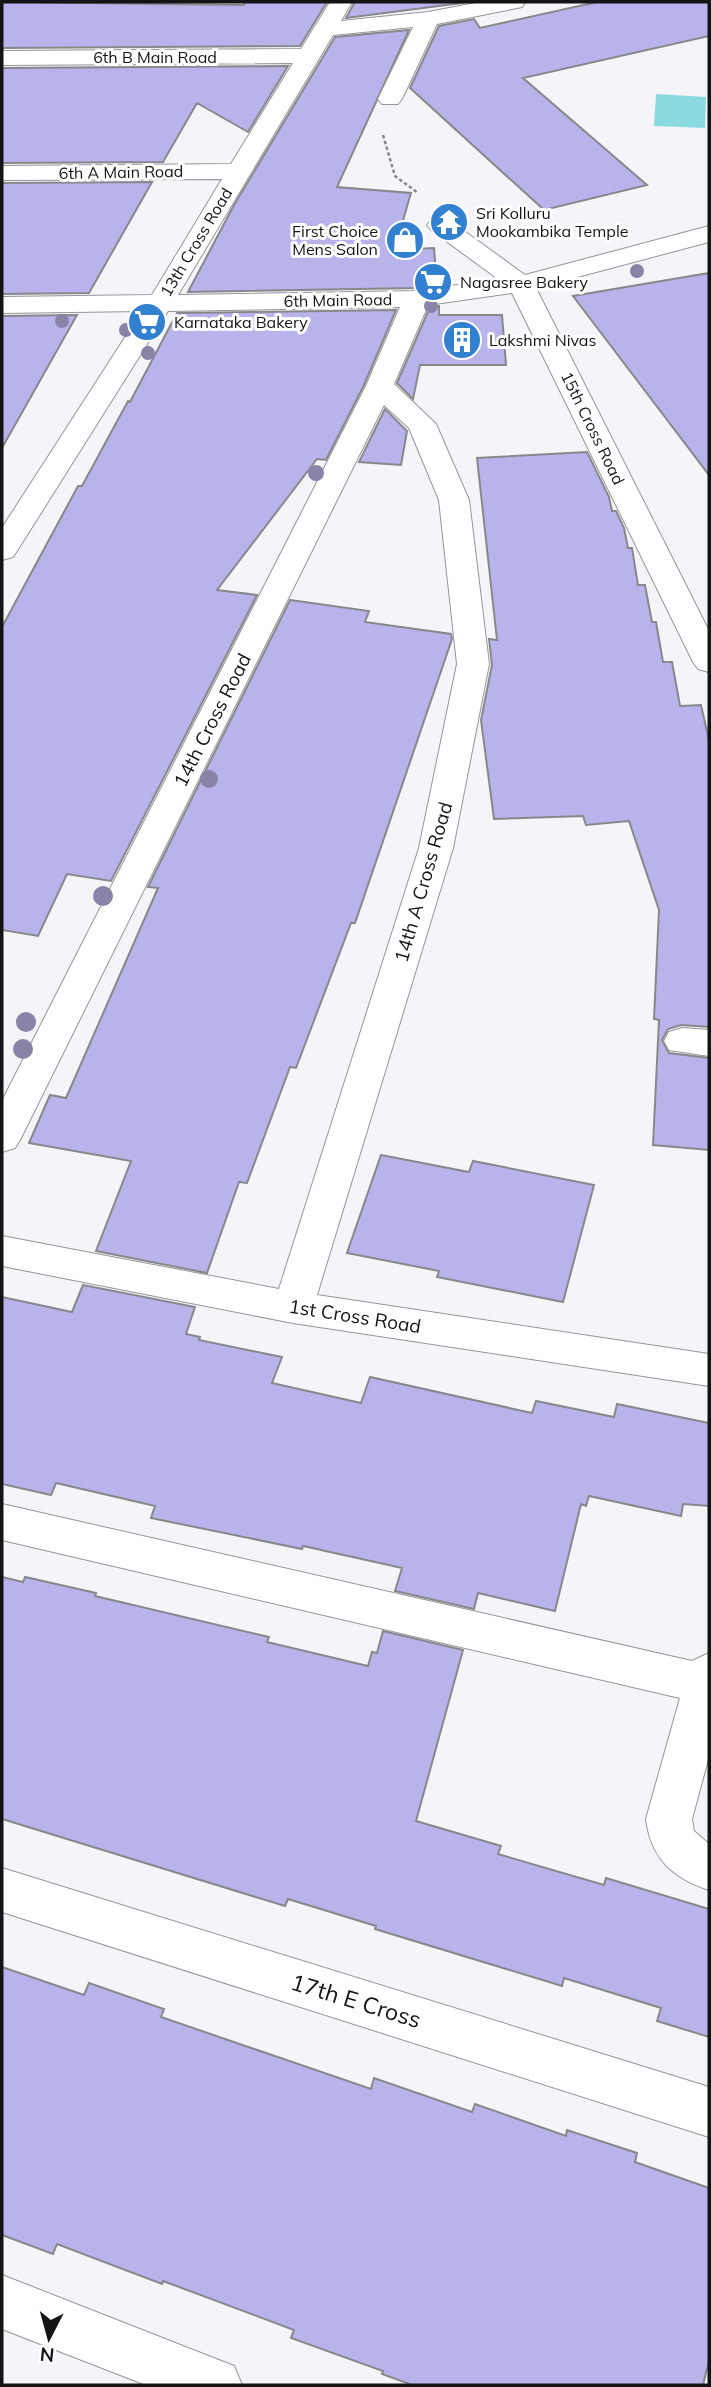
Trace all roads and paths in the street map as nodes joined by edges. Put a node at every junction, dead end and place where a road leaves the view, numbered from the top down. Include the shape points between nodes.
1 (341, 2) edge
2 (514, 2) edge
3 (428, 19) junction
4 (325, 29) junction
5 (308, 56) junction
6 (2, 58) edge
7 (390, 99) joint
8 (239, 171) junction
9 (2, 173) edge
10 (440, 225) joint
11 (709, 234) edge
12 (521, 284) junction
13 (417, 299) junction
14 (160, 303) junction
15 (2, 305) edge
16 (380, 386) junction
17 (2, 551) edge
18 (709, 662) edge
19 (2, 1138) edge
20 (2, 1251) edge
21 (293, 1307) junction
22 (709, 1370) edge
23 (2, 1521) edge
24 (708, 1678) edge
25 (709, 1868) edge
26 (2, 1890) edge
27 (709, 2112) edge
28 (2, 2302) edge
29 (215, 2385) edge

1 - 4 street, 13th Cross Road
2 - 3 street
3 - 4 street
3 - 7 street
4 - 5 street, 13th Cross Road
5 - 6 street, 6th B Main Road
5 - 8 street, 13th Cross Road
7 - 10 path via 383,136 394,176 424,197
8 - 9 street, 6th A Main Road
8 - 14 street, 13th Cross Road
10 - 12 street, 15th Cross Road
11 - 12 street, 6th Main Road
12 - 13 street, 6th Main Road
12 - 18 street, 15th Cross Road
13 - 14 street, 6th Main Road
13 - 16 street, 14th Cross Road
14 - 15 street, 6th Main Road
14 - 17 street, 13th Cross Road
16 - 19 street, 14th Cross Road
16 - 21 street, 14th A Cross Road via 422,424 454,500 473,664 436,848
20 - 21 street, 1st Cross Road
21 - 22 street, 1st Cross Road
23 - 24 street
24 - 25 street via 669,1819 677,1849
26 - 27 street, 17th E Cross
28 - 29 street

